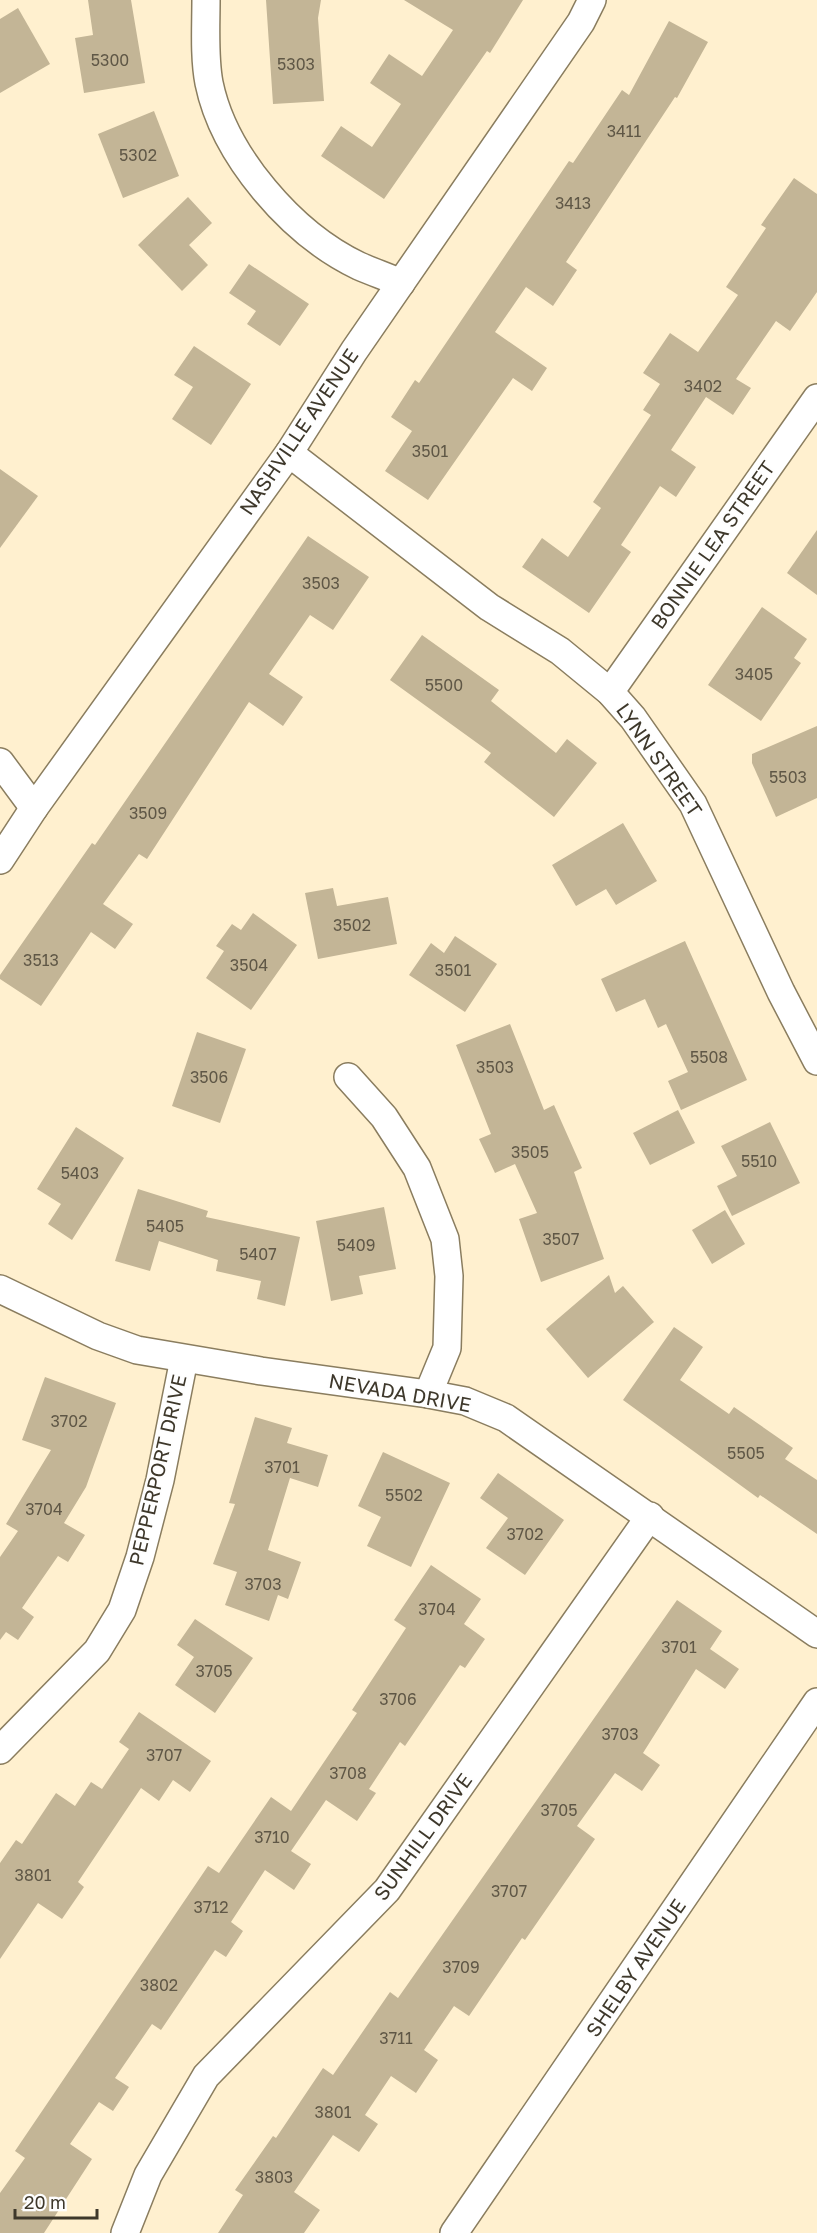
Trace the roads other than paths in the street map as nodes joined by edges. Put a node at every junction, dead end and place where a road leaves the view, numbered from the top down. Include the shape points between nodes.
1 (206, 0) edge
2 (592, 0) edge
3 (402, 283) junction
4 (817, 398) edge
5 (289, 453) junction
6 (610, 692) junction
7 (0, 762) edge
8 (34, 808) junction
9 (0, 860) edge
10 (817, 1061) edge
11 (348, 1077) dead end
12 (0, 1289) edge
13 (184, 1359) junction
14 (428, 1394) junction
15 (650, 1516) junction
16 (817, 1634) edge
17 (817, 1702) edge
18 (0, 1750) edge
19 (125, 2233) edge
20 (454, 2233) edge

1 - 3 street via 209,82 223,125 244,162 269,198 324,244 358,265
2 - 3 street, NASHVILLE AVENUE via 581,22
3 - 5 street, NASHVILLE AVENUE
4 - 6 street, BONNIE LEA STREET
5 - 6 street, LYNN STREET via 489,607 560,651
5 - 8 street, NASHVILLE AVENUE
6 - 10 street, LYNN STREET via 693,804
7 - 8 street
8 - 9 street, NASHVILLE AVENUE
11 - 14 street via 384,1117 417,1168 445,1239 449,1276 447,1348
12 - 13 street, NEVADA DRIVE via 98,1336 137,1350
13 - 14 street, NEVADA DRIVE
13 - 18 street, PEPPERPORT DRIVE via 160,1480 122,1610 97,1651
14 - 15 street, NEVADA DRIVE via 465,1401 506,1418
15 - 16 street, NEVADA DRIVE
15 - 19 street, SUNHILL DRIVE via 387,1890 206,2076 148,2175
17 - 20 street, SHELBY AVENUE

